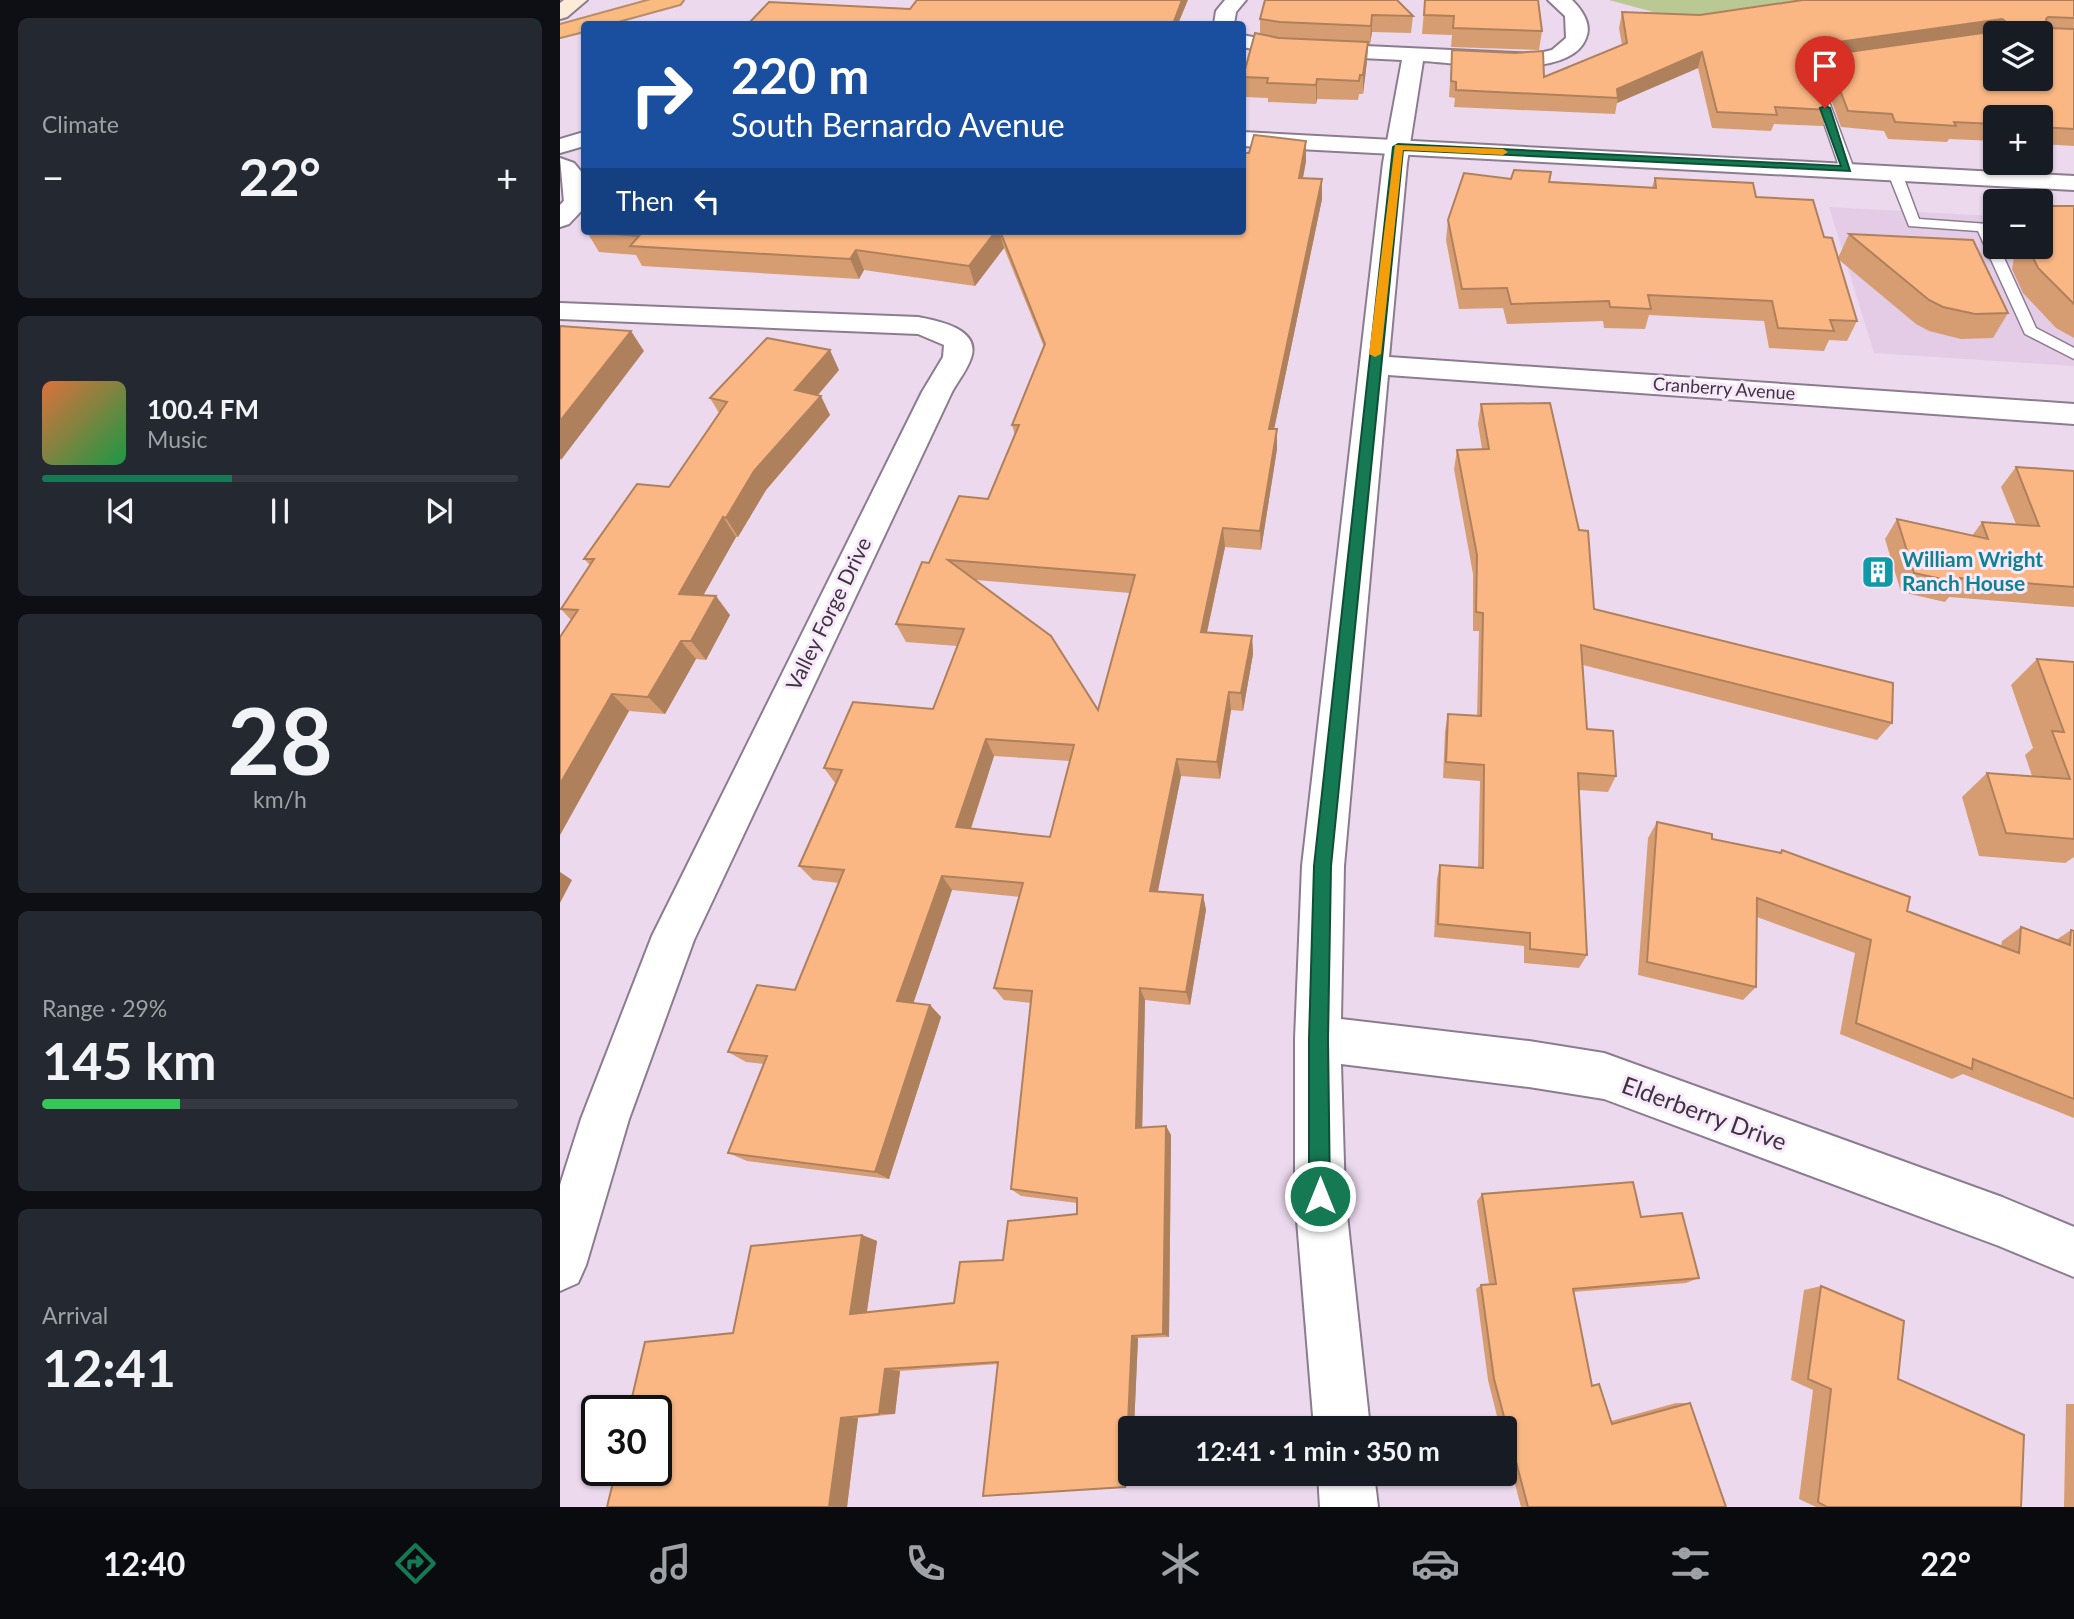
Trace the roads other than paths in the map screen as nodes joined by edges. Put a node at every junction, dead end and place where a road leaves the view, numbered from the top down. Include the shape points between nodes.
1 (576, 0) edge
2 (672, 0) edge
3 (1236, 0) edge
4 (1558, 0) edge
5 (560, 13) edge
6 (596, 21) edge
7 (1224, 21) edge
8 (581, 25) edge
9 (560, 31) edge
10 (1246, 42) edge
11 (1413, 55) junction
12 (1863, 58) edge
13 (1246, 139) edge
14 (581, 140) edge
15 (560, 146) edge
16 (1398, 147) junction
17 (560, 165) edge
18 (1847, 169) junction
19 (1895, 173) junction
20 (2074, 183) edge
21 (574, 205) edge
22 (560, 311) edge
23 (2074, 354) edge
24 (1373, 365) junction
25 (2074, 414) edge
26 (1318, 1039) junction
27 (2074, 1252) edge
28 (560, 1265) edge
29 (1341, 1416) edge
30 (1347, 1486) edge
31 (1349, 1507) edge

1 - 5 main road
2 - 5 highway
2 - 6 highway
3 - 7 street
4 - 11 street via 1577,19 1578,36 1569,50 1556,56 1535,60
8 - 9 highway
10 - 11 street via 1280,48
11 - 16 street
12 - 18 lane via 1810,66
13 - 16 street
14 - 15 street
16 - 18 street
16 - 24 street
17 - 21 street via 574,176
18 - 19 street
19 - 20 street
19 - 23 lane via 1914,223 1983,227 2030,331
22 - 28 street, Valley Forge Drive via 874,326 918,324 958,342 957,357 674,936 605,1119
24 - 25 street, Cranberry Avenue
24 - 26 street via 1323,866
26 - 27 street, Elderberry Drive via 1604,1076
26 - 29 street via 1320,1196
30 - 31 street

